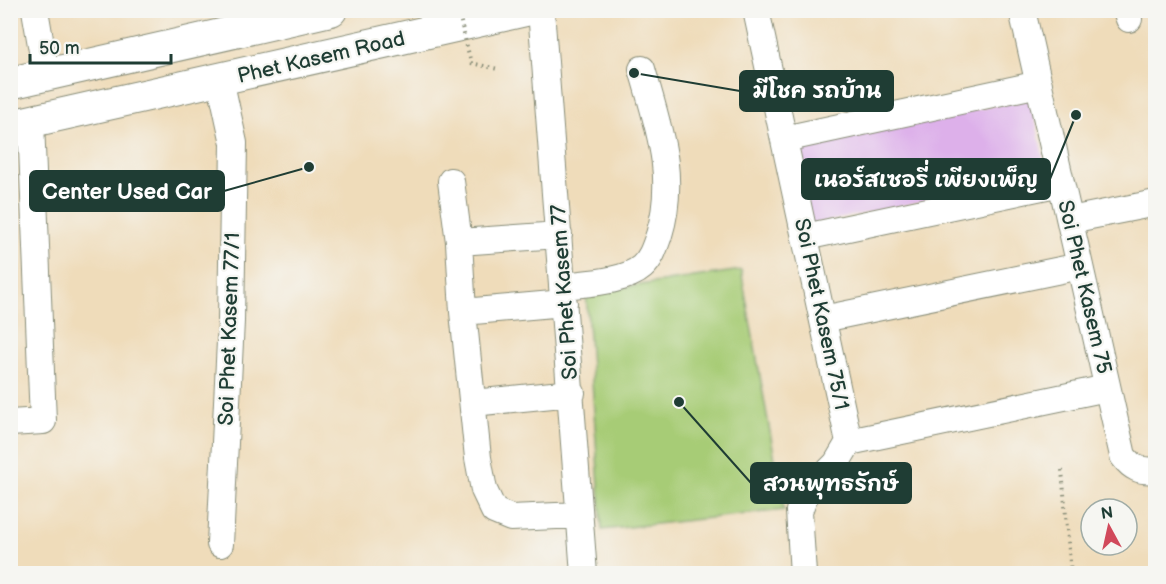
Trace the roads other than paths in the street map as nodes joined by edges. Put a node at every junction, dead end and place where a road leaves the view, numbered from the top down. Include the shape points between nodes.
1 (35, 10) edge
2 (526, 10) edge
3 (541, 10) edge
4 (756, 10) edge
5 (1022, 10) edge
6 (325, 12) edge
7 (328, 55) junction
8 (642, 69) dead end
9 (46, 74) junction
10 (220, 80) junction
11 (10, 83) edge
12 (1039, 84) junction
13 (21, 124) edge
14 (784, 139) junction
15 (451, 181) dead end
16 (1061, 183) junction
17 (1155, 203) edge
18 (1070, 220) junction
19 (559, 235) junction
20 (805, 237) junction
21 (459, 242) junction
22 (1080, 266) junction
23 (564, 295) junction
24 (463, 312) junction
25 (823, 319) junction
26 (1107, 388) junction
27 (572, 393) junction
28 (473, 404) junction
29 (10, 423) edge
30 (849, 442) junction
31 (1155, 470) edge
32 (579, 515) junction
33 (220, 544) dead end
34 (584, 573) edge
35 (803, 573) edge

1 - 9 street
2 - 7 main road, Phet Kasem Road
3 - 19 street, Soi Phet Kasem 77
4 - 14 street, Soi Phet Kasem 75/1
5 - 12 street, Soi Phet Kasem 75
6 - 7 main road
6 - 9 main road, Phet Kasem Road
7 - 10 main road, Phet Kasem Road
8 - 23 street via 663,141 667,174 663,221 653,254 632,273
9 - 11 main road, Phet Kasem Road
10 - 13 main road, Phet Kasem Road
10 - 33 street, Soi Phet Kasem 77/1 via 234,143 231,321
12 - 14 street
12 - 16 street, Soi Phet Kasem 75
13 - 29 street via 43,421
14 - 20 street, Soi Phet Kasem 75/1
15 - 21 street
16 - 18 street, Soi Phet Kasem 75
16 - 20 street
17 - 18 street
18 - 22 street, Soi Phet Kasem 75
19 - 21 street
19 - 23 street, Soi Phet Kasem 77
20 - 25 street, Soi Phet Kasem 75/1
21 - 24 street
22 - 25 street
22 - 26 street, Soi Phet Kasem 75
23 - 24 street
23 - 27 street, Soi Phet Kasem 77
24 - 28 street
25 - 30 street, Soi Phet Kasem 75/1
26 - 30 street
26 - 31 street, Soi Phet Kasem 75 via 1123,456 1137,470
27 - 28 street
27 - 32 street, Soi Phet Kasem 77
28 - 32 street via 484,490 494,511 511,518
30 - 35 street via 836,464 805,495 799,511
32 - 34 street, Soi Phet Kasem 77

